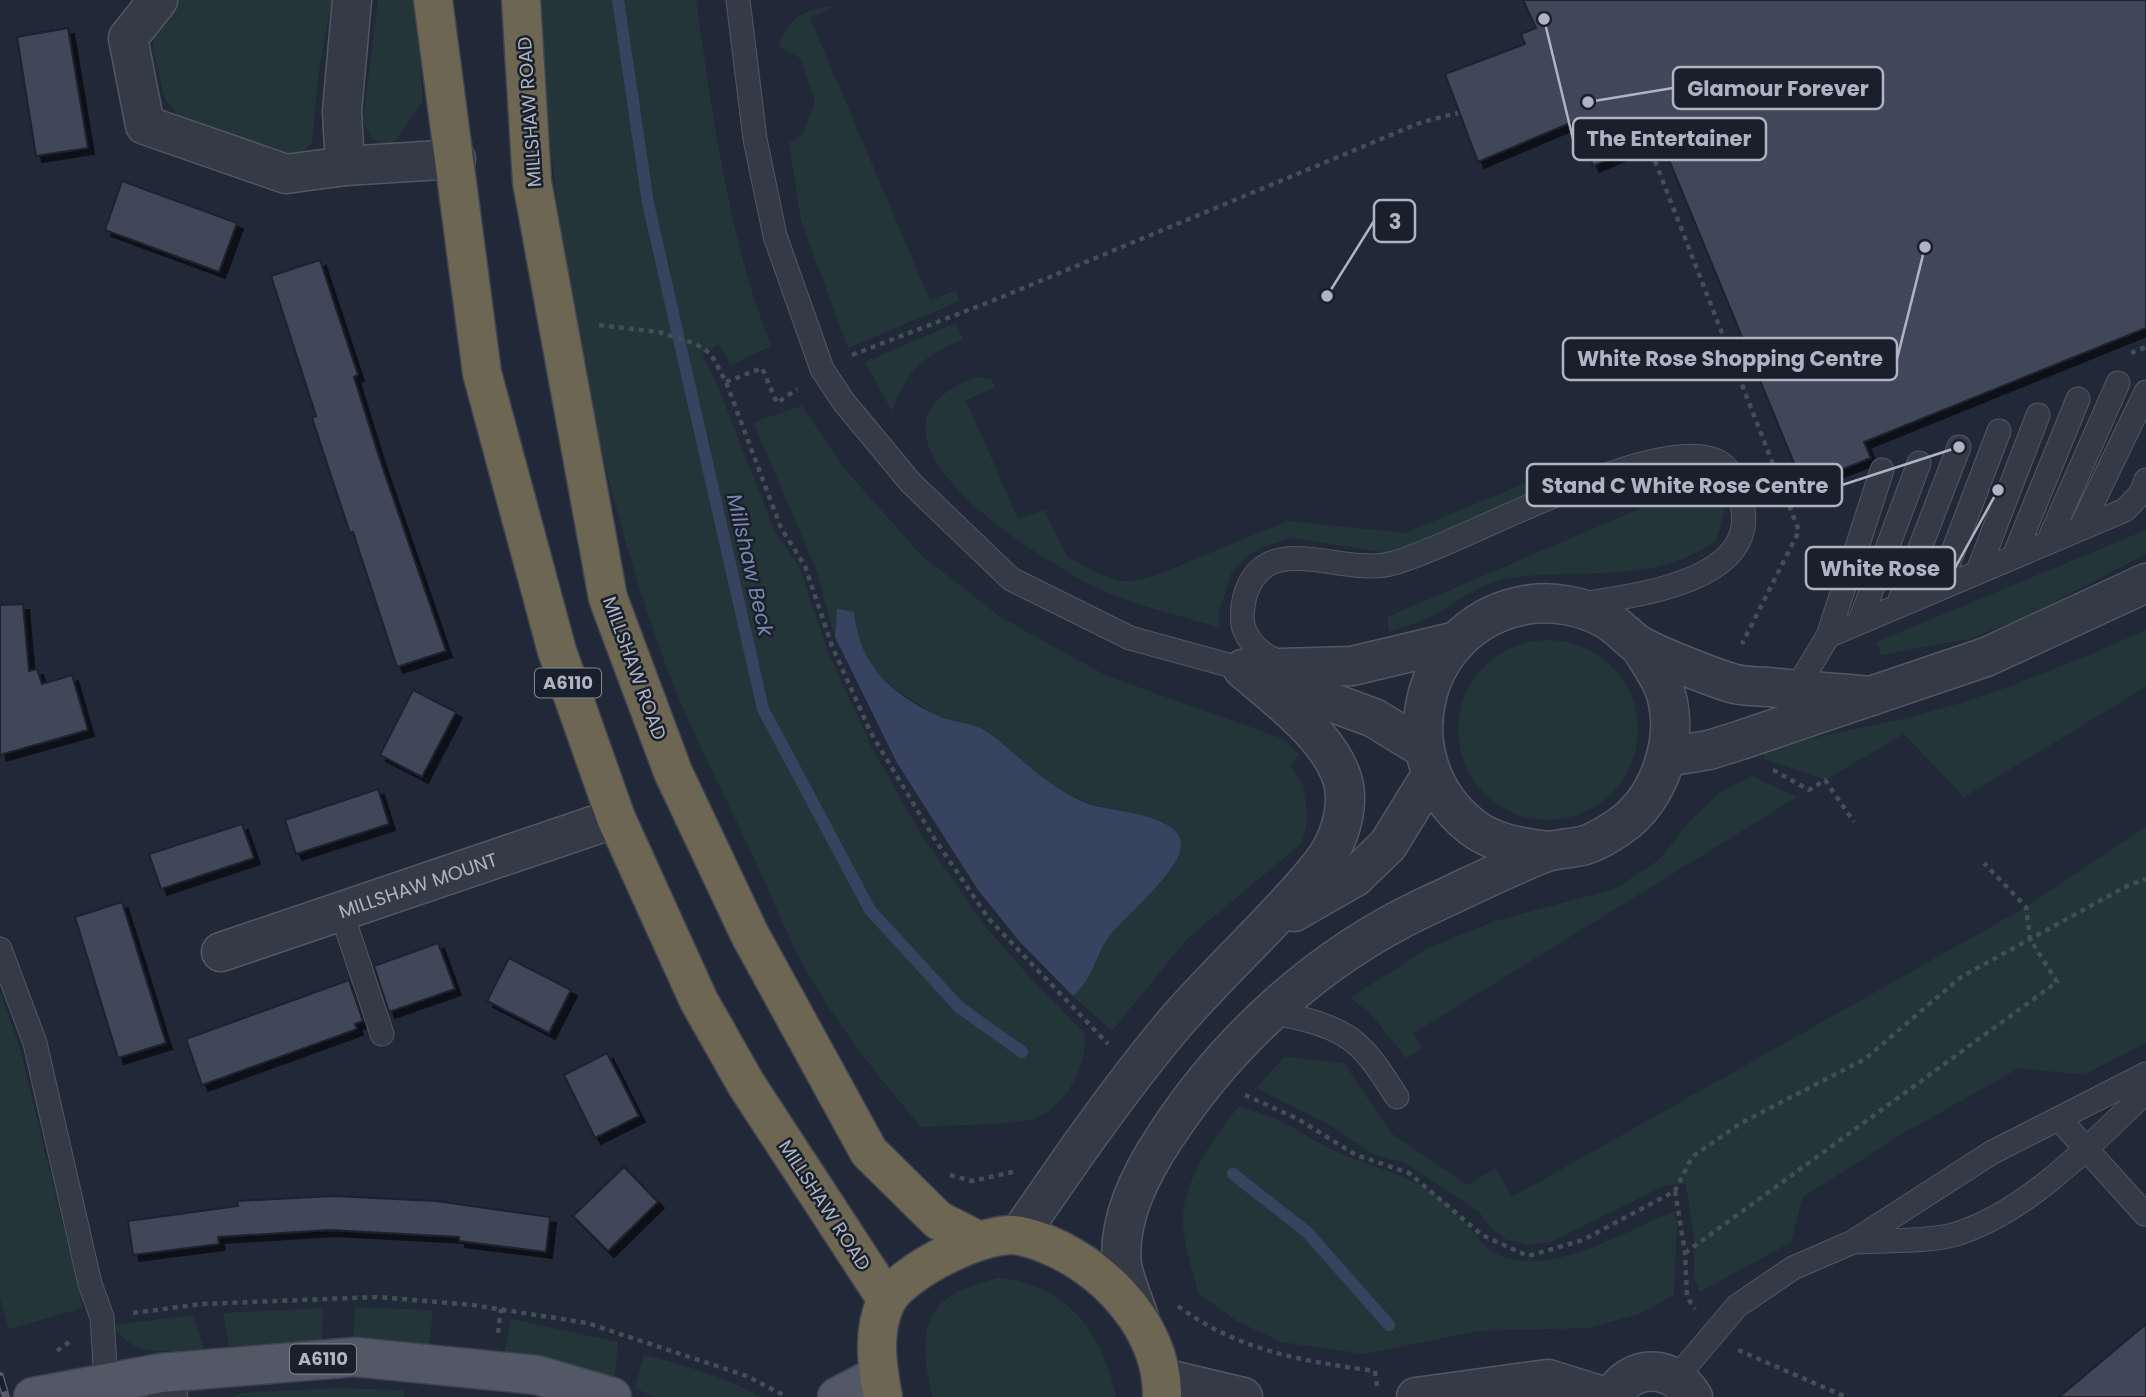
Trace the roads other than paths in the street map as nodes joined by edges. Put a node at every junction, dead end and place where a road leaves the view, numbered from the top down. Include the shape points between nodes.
1 (158, 0) edge
2 (352, 0) edge
3 (433, 0) edge
4 (521, 0) edge
5 (738, 0) edge
6 (456, 159) junction
7 (345, 166) junction
8 (2118, 383) dead end
9 (2146, 392) edge
10 (2078, 399) dead end
11 (2038, 415) dead end
12 (1999, 431) dead end
13 (1959, 447) dead end
14 (1919, 463) dead end
15 (1882, 470) dead end
16 (2146, 480) edge
17 (2080, 528) junction
18 (2048, 542) junction
19 (2014, 556) junction
20 (1978, 571) junction
21 (2146, 583) edge
22 (1939, 588) junction
23 (1567, 605) junction
24 (1898, 605) junction
25 (1860, 621) junction
26 (1828, 636) junction
27 (1457, 641) junction
28 (1639, 645) junction
29 (1293, 668) junction
30 (1243, 669) junction
31 (1796, 690) junction
32 (1872, 696) junction
33 (1667, 757) junction
34 (1427, 761) junction
35 (615, 818) junction
36 (1547, 852) junction
37 (335, 914) junction
38 (1256, 934) junction
39 (0, 949) edge
40 (221, 952) dead end
41 (1269, 1013) junction
42 (376, 1035) dead end
43 (2146, 1074) edge
44 (2146, 1092) edge
45 (1397, 1097) dead end
46 (2059, 1119) junction
47 (2085, 1150) junction
48 (2145, 1214) edge
49 (1018, 1235) junction
50 (977, 1240) junction
51 (1853, 1242) junction
52 (887, 1300) junction
53 (1140, 1321) junction
54 (106, 1382) junction
55 (164, 1385) edge
56 (881, 1386) edge
57 (1162, 1387) edge
58 (1684, 1387) edge
59 (33, 1397) edge
60 (612, 1397) edge
61 (837, 1397) edge
62 (1243, 1397) edge
63 (1416, 1397) edge
64 (1609, 1397) edge

1 - 7 street via 128,38 145,125 286,174
2 - 7 street via 342,111
3 - 6 highway, MILLSHAW ROAD / A6110
4 - 50 highway, MILLSHAW ROAD via 532,182 608,598 673,772 750,935 869,1152 938,1220
5 - 30 lane via 755,139 775,236 822,369 850,410 911,483 1011,579 1130,638
6 - 7 street
6 - 35 highway, MILLSHAW ROAD / A6110 via 482,373 557,651
8 - 18 lane
9 - 17 lane
10 - 19 lane
11 - 20 lane
12 - 22 lane
13 - 24 lane
14 - 25 lane
15 - 26 lane
16 - 17 lane via 2125,510
17 - 18 lane
18 - 19 lane
19 - 20 lane
20 - 22 lane
21 - 32 street via 1986,657
22 - 24 lane
23 - 27 street via 1532,604 1490,617
23 - 28 street via 1604,618
23 - 29 lane via 1629,597 1705,574 1729,557 1741,534 1743,507 1735,479 1718,461 1674,457 1562,492 1393,564 1348,567 1292,557 1269,561 1254,572 1244,599 1244,630 1262,655
24 - 25 lane
25 - 26 lane
26 - 31 lane
27 - 29 street via 1352,666
27 - 34 street via 1436,668 1423,706
28 - 31 street via 1736,684
28 - 33 street via 1664,687 1670,723
29 - 30 street
30 - 34 street via 1374,718
30 - 38 street via 1298,716 1331,753 1345,795 1342,827 1321,865
31 - 32 street
32 - 33 street via 1709,750
33 - 36 street via 1652,792 1627,821 1586,845
34 - 36 street via 1448,804 1474,828 1506,845
34 - 38 street via 1388,845 1355,877
35 - 37 street, MILLSHAW MOUNT
35 - 52 highway, MILLSHAW ROAD / A6110 via 706,1013 746,1084
36 - 41 street via 1420,910 1353,947
37 - 40 street, MILLSHAW MOUNT
37 - 42 lane
38 - 49 street via 1170,1029 1105,1111
39 - 54 lane via 35,1043 90,1284 102,1317
41 - 45 lane via 1297,1016 1361,1047
41 - 53 street via 1209,1074 1149,1161 1134,1192 1122,1265
43 - 46 lane
44 - 47 lane
46 - 47 lane
46 - 51 lane via 1991,1153
47 - 48 lane
47 - 51 lane via 2001,1214 1952,1235
49 - 50 highway
49 - 53 highway via 1069,1254 1109,1283
50 - 52 highway via 915,1274
51 - 58 lane via 1793,1268 1737,1306
52 - 56 highway via 877,1337
53 - 57 highway
54 - 55 main road, A6110
54 - 59 main road, A6110
55 - 60 main road, A6110 via 355,1357 537,1375
56 - 61 main road
57 - 62 street
58 - 64 street via 1664,1372 1639,1372
63 - 64 street via 1548,1379

